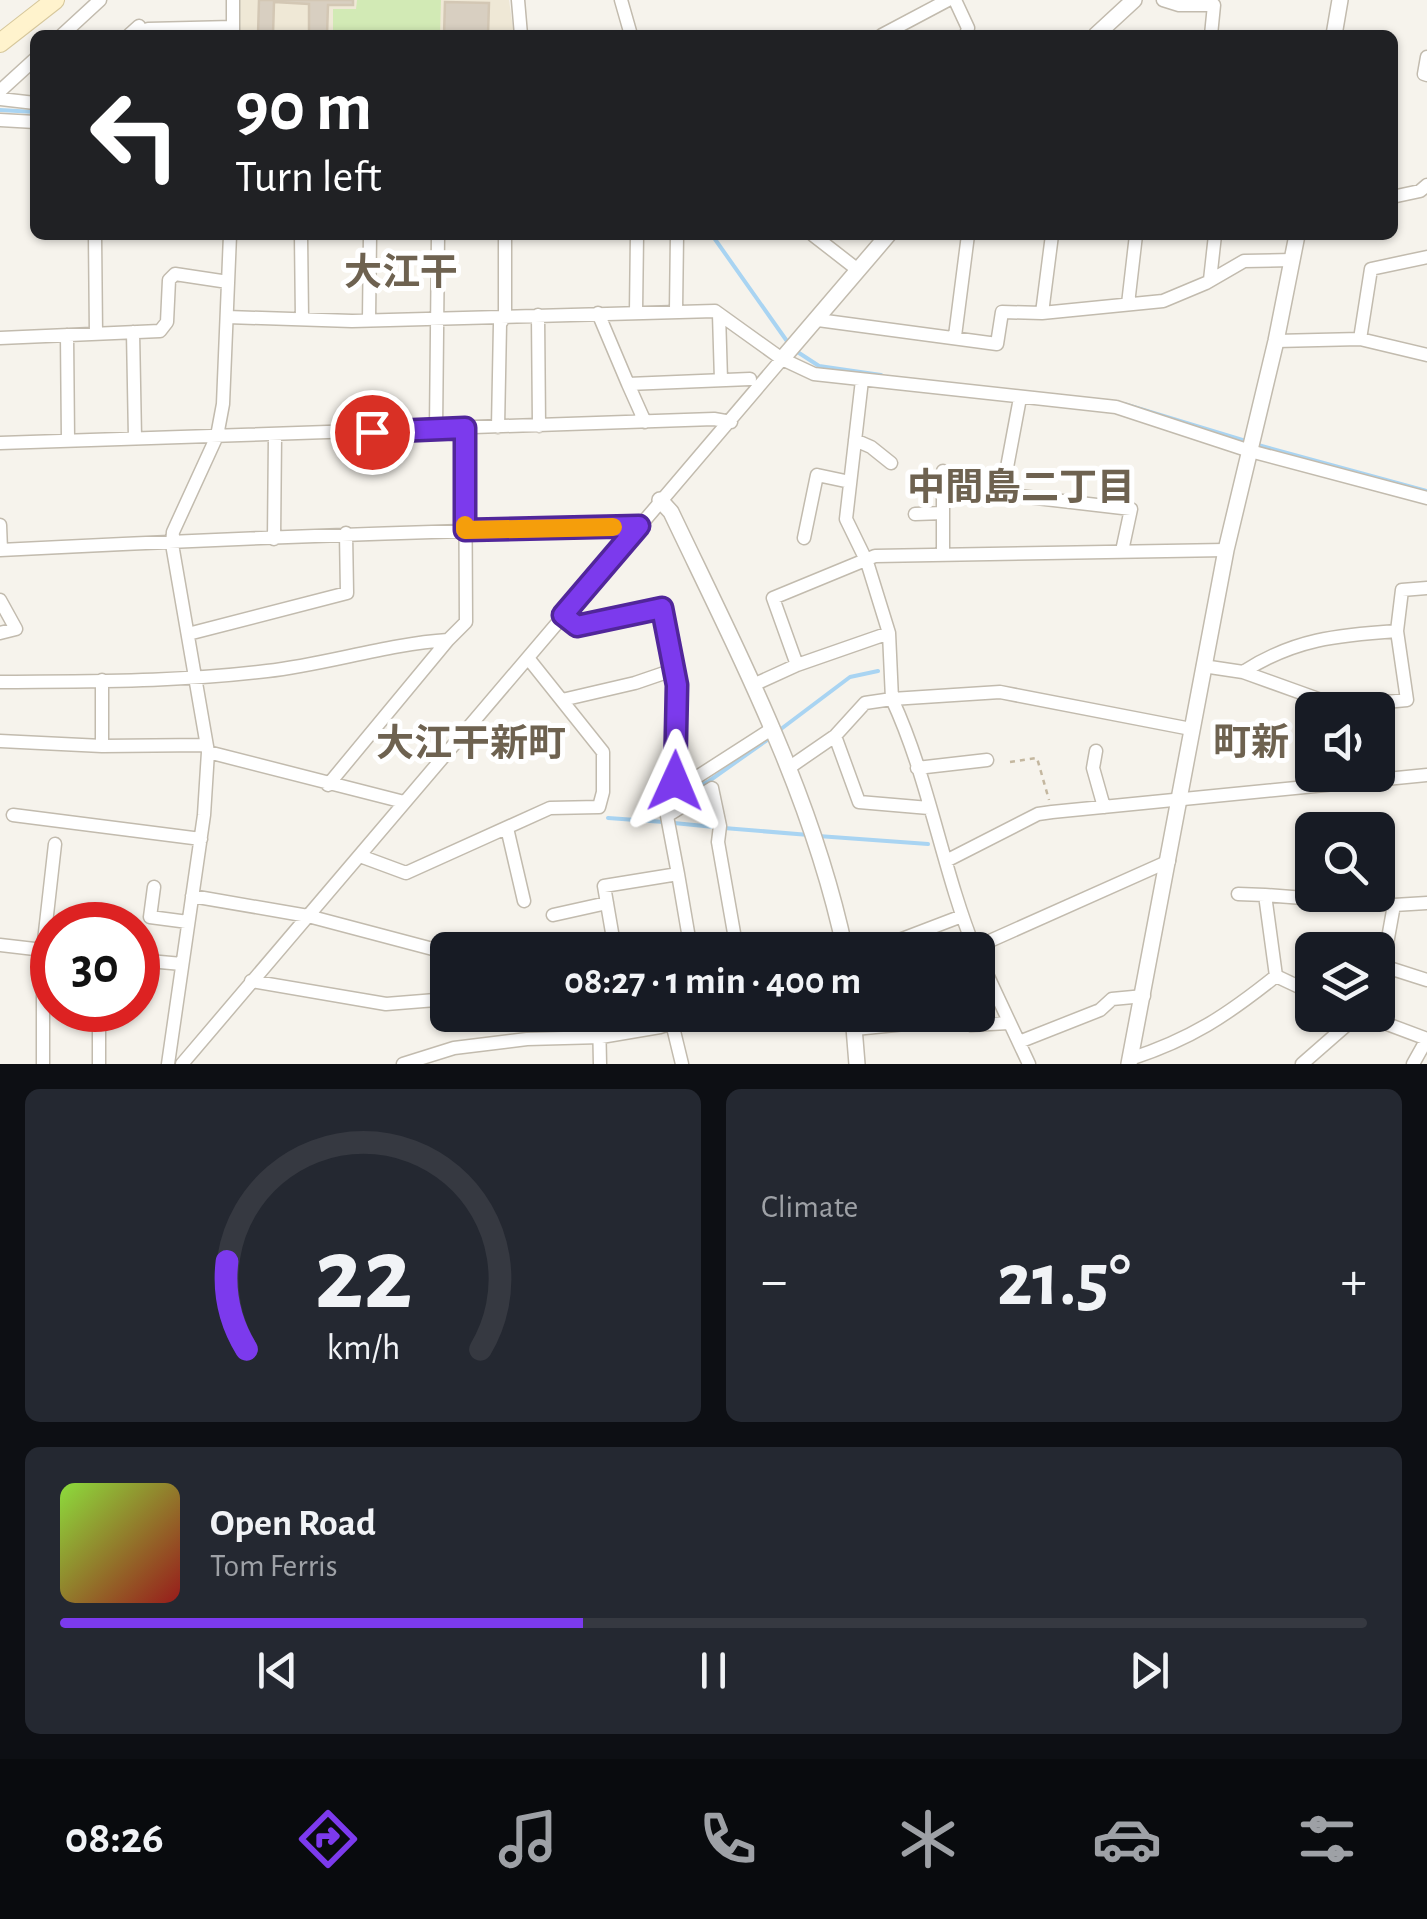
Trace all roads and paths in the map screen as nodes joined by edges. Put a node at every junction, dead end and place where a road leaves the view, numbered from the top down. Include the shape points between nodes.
1 (55, 0) edge
2 (100, 0) edge
3 (233, 0) edge
4 (518, 0) edge
5 (621, 0) edge
6 (911, 0) edge
7 (952, 0) edge
8 (1134, 0) edge
9 (1163, 0) edge
10 (1340, 0) edge
11 (918, 14) junction
12 (67, 30) edge
13 (145, 30) edge
14 (190, 30) edge
15 (233, 30) edge
16 (521, 30) edge
17 (630, 30) edge
18 (891, 30) edge
19 (967, 30) edge
20 (1101, 30) edge
21 (1212, 30) edge
22 (1335, 30) edge
23 (0, 43) edge
24 (1427, 56) edge
25 (30, 64) edge
26 (1427, 75) edge
27 (0, 91) edge
28 (0, 99) edge
29 (30, 102) edge
30 (0, 120) edge
31 (30, 122) edge
32 (1427, 185) edge
33 (1398, 195) edge
34 (95, 240) edge
35 (230, 240) edge
36 (301, 240) edge
37 (370, 240) edge
38 (438, 240) edge
39 (505, 240) edge
40 (637, 240) edge
41 (677, 240) edge
42 (819, 240) edge
43 (884, 240) edge
44 (967, 240) edge
45 (1051, 240) edge
46 (1135, 240) edge
47 (1214, 240) edge
48 (1296, 240) edge
49 (1427, 258) edge
50 (1293, 260) junction
51 (858, 270) junction
52 (1210, 280) junction
53 (228, 282) junction
54 (1128, 304) junction
55 (676, 310) junction
56 (636, 312) junction
57 (598, 313) junction
58 (720, 314) junction
59 (1042, 314) junction
60 (538, 315) junction
61 (505, 316) junction
62 (226, 317) junction
63 (437, 318) junction
64 (302, 319) junction
65 (369, 320) junction
66 (818, 320) junction
67 (133, 332) junction
68 (96, 334) junction
69 (67, 335) junction
70 (955, 336) junction
71 (0, 338) edge
72 (1360, 340) junction
73 (1276, 341) junction
74 (1427, 355) edge
75 (782, 359) junction
76 (750, 379) dead end
77 (722, 380) junction
78 (862, 380) junction
79 (628, 384) junction
80 (1020, 398) junction
81 (645, 422) junction
82 (731, 422) junction
83 (539, 426) junction
84 (498, 427) junction
85 (465, 428) junction
86 (436, 430) junction
87 (217, 436) junction
88 (275, 436) junction
89 (135, 438) junction
90 (68, 440) junction
91 (855, 440) junction
92 (0, 443) edge
93 (1252, 446) junction
94 (890, 462) dead end
95 (943, 471) dead end
96 (850, 482) junction
97 (1427, 498) edge
98 (660, 500) junction
99 (915, 514) dead end
100 (943, 514) junction
101 (0, 525) edge
102 (639, 526) junction
103 (465, 530) junction
104 (346, 533) junction
105 (274, 538) junction
106 (804, 538) dead end
107 (172, 544) junction
108 (0, 550) edge
109 (1226, 550) junction
110 (1122, 551) junction
111 (943, 555) junction
112 (867, 562) junction
113 (1427, 588) edge
114 (0, 600) edge
115 (563, 615) junction
116 (1397, 631) junction
117 (0, 634) edge
118 (188, 634) junction
119 (890, 634) junction
120 (448, 640) junction
121 (528, 658) junction
122 (797, 665) junction
123 (1203, 666) junction
124 (676, 669) junction
125 (1243, 672) junction
126 (196, 676) junction
127 (102, 680) junction
128 (0, 682) edge
129 (753, 685) junction
130 (1299, 692) edge
131 (892, 699) junction
132 (562, 700) junction
133 (1395, 702) edge
134 (774, 728) junction
135 (1191, 728) junction
136 (836, 736) junction
137 (0, 741) edge
138 (102, 746) junction
139 (207, 748) junction
140 (1096, 751) dead end
141 (987, 760) dead end
142 (1010, 762) dead end
143 (790, 767) junction
144 (917, 768) junction
145 (1427, 775) edge
146 (1395, 777) edge
147 (328, 785) junction
148 (1295, 786) edge
149 (1180, 798) junction
150 (404, 802) junction
151 (929, 808) junction
152 (1104, 808) junction
153 (1052, 812) junction
154 (12, 815) dead end
155 (507, 828) junction
156 (201, 839) junction
157 (55, 844) dead end
158 (360, 856) junction
159 (946, 861) junction
160 (1169, 861) junction
161 (678, 874) junction
162 (154, 886) dead end
163 (1238, 894) dead end
164 (1265, 895) junction
165 (192, 896) junction
166 (1295, 897) edge
167 (524, 900) dead end
168 (51, 902) edge
169 (607, 903) junction
170 (1427, 904) edge
171 (1395, 905) edge
172 (1393, 912) edge
173 (552, 915) dead end
174 (308, 916) junction
175 (962, 916) junction
176 (188, 922) junction
177 (612, 932) edge
178 (688, 932) edge
179 (733, 932) edge
180 (840, 932) edge
181 (920, 932) edge
182 (968, 932) edge
183 (995, 942) edge
184 (0, 946) edge
185 (430, 948) edge
186 (30, 949) edge
187 (160, 962) edge
188 (182, 964) junction
189 (1276, 976) junction
190 (1427, 980) edge
191 (251, 981) junction
192 (1295, 985) edge
193 (995, 992) edge
194 (1144, 996) junction
195 (430, 1000) edge
196 (1009, 1023) junction
197 (995, 1024) edge
198 (1395, 1028) edge
199 (44, 1032) edge
200 (100, 1032) edge
201 (601, 1032) edge
202 (630, 1032) edge
203 (674, 1032) edge
204 (855, 1032) edge
205 (1340, 1032) edge
206 (601, 1036) junction
207 (1427, 1039) edge
208 (1018, 1042) junction
209 (454, 1048) junction
210 (1129, 1062) edge
211 (43, 1064) edge
212 (99, 1064) edge
213 (168, 1064) edge
214 (182, 1064) edge
215 (402, 1064) edge
216 (460, 1064) edge
217 (600, 1064) edge
218 (682, 1064) edge
219 (857, 1064) edge
220 (1030, 1064) edge
221 (1302, 1064) edge
222 (1413, 1064) edge

1 - 23 main road
2 - 12 street
3 - 15 street
4 - 16 street
5 - 17 street
6 - 11 street
7 - 11 street
7 - 19 street
8 - 20 street
9 - 21 street via 1214,5
10 - 22 street
11 - 18 street
13 - 14 street
24 - 26 street
25 - 27 street
28 - 29 street
30 - 31 street
32 - 33 street
34 - 68 street
35 - 53 street
36 - 64 street
37 - 65 street
38 - 63 street
39 - 61 street
40 - 56 street
41 - 55 street
42 - 51 street
43 - 51 street
44 - 70 street
45 - 59 street
46 - 54 street
47 - 52 street
48 - 50 street
49 - 72 street via 1371,269
50 - 52 street via 1244,261
50 - 73 street
51 - 66 street
52 - 54 street via 1163,301
53 - 62 street
53 - 67 street via 175,274 169,280 168,322 160,331
54 - 59 street
55 - 56 street
55 - 58 street
56 - 57 street
57 - 60 street
57 - 79 street
58 - 75 street
58 - 77 street
59 - 70 street via 1002,312 997,344
60 - 61 street
60 - 83 street
61 - 63 street
61 - 84 street
62 - 64 street
62 - 87 street
63 - 65 street
63 - 86 street
64 - 65 street
66 - 70 street
66 - 75 street
67 - 68 street
67 - 89 street
68 - 69 street
69 - 71 street
69 - 90 street
72 - 73 street
72 - 74 street
73 - 93 street
75 - 78 street via 814,374
75 - 82 street
76 - 77 street
77 - 79 street
78 - 80 street
78 - 91 street
79 - 81 street
80 - 93 street via 1116,407
80 - 110 street via 1002,494 1131,510
81 - 82 street
81 - 83 street
82 - 98 street
83 - 84 street
84 - 85 street
85 - 86 street
85 - 103 street
86 - 88 street
87 - 88 street
87 - 89 street
87 - 107 street
88 - 105 street
89 - 90 street
90 - 92 street
91 - 94 street
91 - 96 street
93 - 97 street
93 - 109 street
95 - 100 street
96 - 106 street via 817,475
96 - 112 street via 846,519
98 - 102 street
98 - 129 street
99 - 100 street
100 - 111 street
101 - 108 street
102 - 103 street
102 - 115 street
103 - 104 street
103 - 120 street via 466,622
104 - 105 street
104 - 118 street via 347,593
105 - 107 street
107 - 108 street
107 - 118 street
109 - 110 street
109 - 123 street
110 - 111 street
111 - 112 street via 875,556
112 - 119 street
112 - 122 street via 774,598
113 - 116 street via 1402,590
114 - 117 street via 16,629
115 - 121 street
115 - 124 street via 577,626 662,608
116 - 125 street via 1330,635 1270,655
116 - 133 street via 1407,700
118 - 126 street
119 - 122 street
119 - 131 street
120 - 126 street via 319,665
120 - 147 street
121 - 132 street
121 - 150 street
122 - 129 street
123 - 125 street
123 - 135 street
124 - 132 street
124 - 134 street via 675,781 682,786
125 - 130 street
126 - 127 street
126 - 139 street
127 - 128 street
127 - 138 street
129 - 134 street
131 - 135 street via 1000,692
131 - 136 street via 865,703
131 - 144 street
132 - 155 street via 603,752 599,807 550,808
134 - 143 street
135 - 149 street
136 - 143 street
136 - 151 street via 859,802
137 - 138 street
138 - 139 street
139 - 147 street
139 - 156 street
140 - 152 street via 1093,768
141 - 144 street
142 - 153 path via 1036,758
143 - 180 street
144 - 151 street
145 - 146 street
147 - 150 street
148 - 149 street
149 - 152 street
149 - 160 street
150 - 158 street
151 - 159 street
152 - 153 street
153 - 159 street
154 - 156 street
155 - 158 street via 406,873
155 - 167 street
156 - 165 street
157 - 168 street
158 - 174 street
159 - 175 street
160 - 183 street
160 - 194 street
161 - 169 street via 604,886
161 - 178 street
161 - 179 street via 667,816 712,788
162 - 176 street via 150,916
163 - 164 street
164 - 166 street
164 - 189 street
165 - 174 street
165 - 176 street
169 - 173 street
169 - 177 street
170 - 171 street
172 - 190 street via 1384,966
174 - 185 street
174 - 191 street
175 - 181 street
175 - 182 street
176 - 188 street
184 - 186 street
187 - 188 street
188 - 213 street
189 - 192 street
189 - 210 street via 1178,1043
191 - 195 street via 386,1004
191 - 214 street
193 - 196 street
194 - 208 street via 1112,999 1100,1010
194 - 210 street
196 - 197 street
196 - 208 street
198 - 207 street
199 - 211 street
200 - 212 street
201 - 206 street
202 - 206 street
203 - 218 street
204 - 219 street
205 - 221 street
206 - 209 street
206 - 217 street
207 - 222 street
208 - 220 street
209 - 215 street
209 - 216 street

